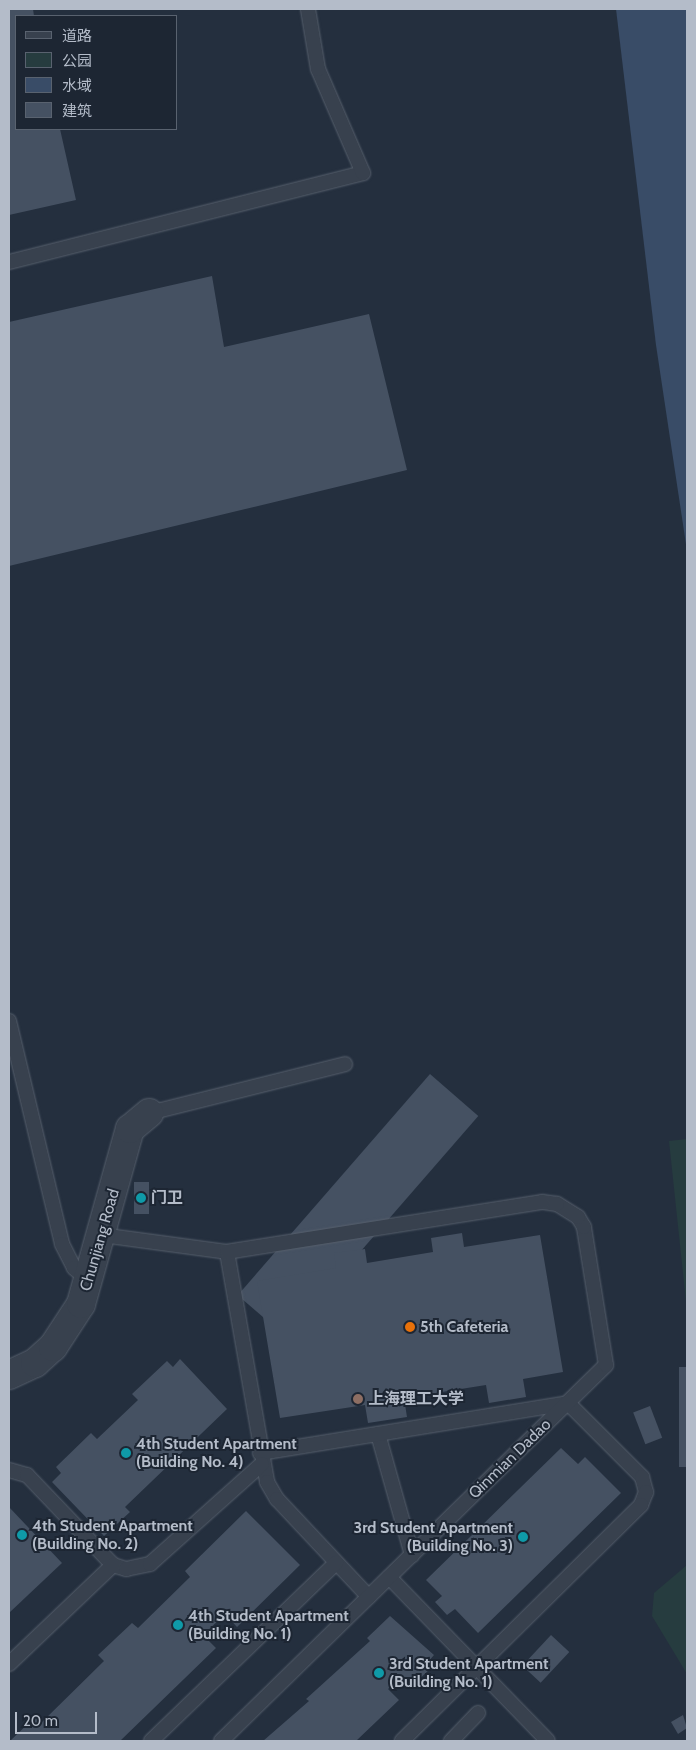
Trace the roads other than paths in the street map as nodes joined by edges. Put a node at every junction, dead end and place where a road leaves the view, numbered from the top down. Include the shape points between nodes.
1 (308, 9) edge
2 (9, 262) edge
3 (9, 1021) edge
4 (345, 1064) dead end
5 (149, 1113) joint
6 (102, 1235) junction
7 (227, 1252) junction
8 (90, 1282) junction
9 (9, 1375) edge
10 (568, 1403) junction
11 (378, 1434) junction
12 (260, 1459) junction
13 (9, 1470) edge
14 (412, 1555) junction
15 (336, 1563) junction
16 (113, 1565) junction
17 (389, 1577) junction
18 (369, 1597) junction
19 (9, 1664) edge
20 (477, 1667) junction
21 (478, 1713) dead end
22 (151, 1741) edge
23 (221, 1741) edge
24 (402, 1741) edge
25 (450, 1741) edge
26 (548, 1741) edge

1 - 2 lane via 318,69 363,173
3 - 8 lane via 62,1244 74,1268
4 - 5 lane
5 - 6 street, Chunjiang Road via 130,1128
6 - 7 lane
6 - 8 street, Chunjiang Road
7 - 10 lane, Qinmian Dadao via 542,1202 557,1204 578,1217 584,1227 606,1365
7 - 12 lane
8 - 9 street, Chunjiang Road via 53,1347 35,1363
10 - 11 lane
10 - 14 lane, Qinmian Dadao
10 - 20 lane via 642,1477 644,1499
11 - 12 lane
11 - 14 lane
12 - 15 lane via 277,1500
12 - 16 lane via 150,1564 126,1569
13 - 16 lane via 27,1475
14 - 17 lane, Qinmian Dadao
15 - 18 lane
15 - 22 lane
16 - 19 lane
17 - 18 lane, Qinmian Dadao
17 - 20 lane
18 - 23 lane, Qinmian Dadao
20 - 24 lane
20 - 26 lane
21 - 25 lane

